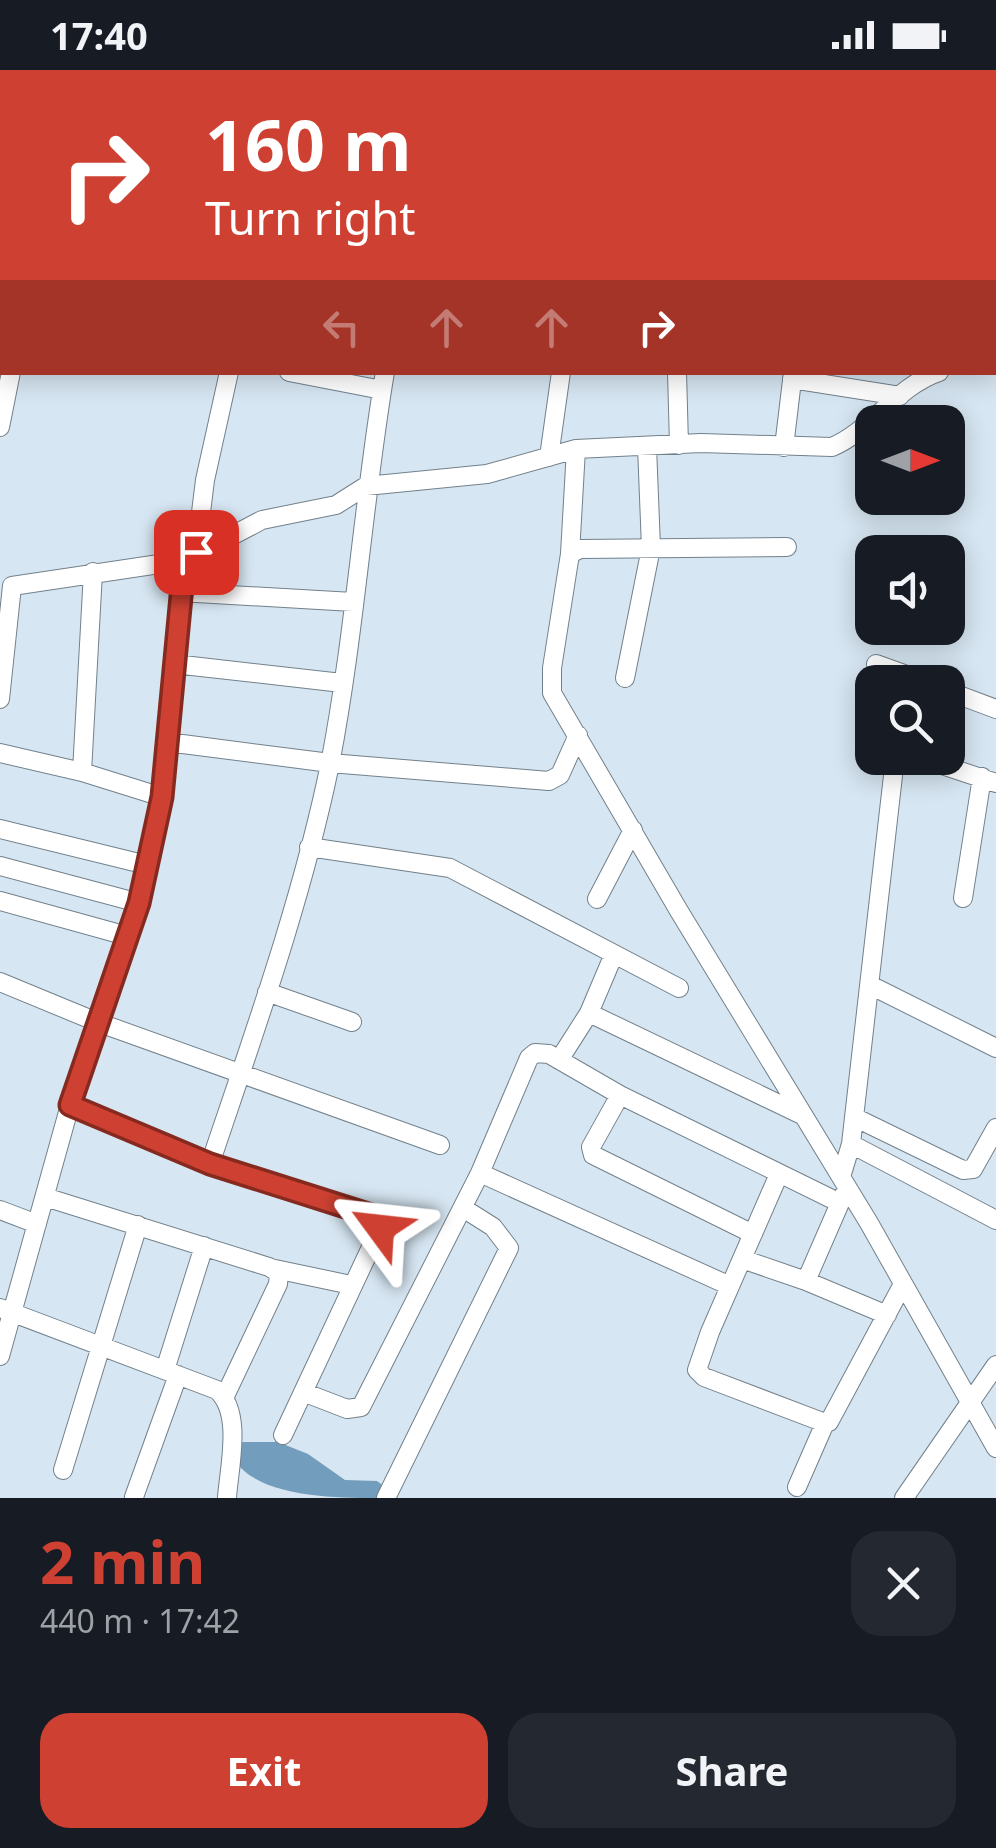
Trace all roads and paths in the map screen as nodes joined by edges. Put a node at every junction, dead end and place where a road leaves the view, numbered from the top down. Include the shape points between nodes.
1 (10, 375) edge
2 (228, 375) edge
3 (317, 375) edge
4 (561, 375) edge
5 (677, 375) edge
6 (935, 375) edge
7 (793, 376) edge
8 (383, 382) edge
9 (900, 396) junction
10 (0, 426) edge
11 (679, 445) junction
12 (648, 446) junction
13 (784, 447) junction
14 (576, 450) junction
15 (549, 457) junction
16 (366, 486) junction
17 (787, 547) dead end
18 (651, 548) junction
19 (570, 554) junction
20 (191, 556) junction
21 (93, 572) junction
22 (5, 588) edge
23 (180, 592) junction
24 (353, 602) junction
25 (174, 664) junction
26 (625, 678) dead end
27 (342, 683) junction
28 (965, 696) edge
29 (0, 700) edge
30 (996, 708) edge
31 (578, 735) junction
32 (167, 742) junction
33 (0, 753) edge
34 (330, 764) junction
35 (82, 772) junction
36 (965, 772) edge
37 (893, 775) edge
38 (989, 780) edge
39 (162, 797) junction
40 (0, 829) edge
41 (633, 830) junction
42 (310, 847) junction
43 (147, 865) junction
44 (0, 866) edge
45 (962, 898) dead end
46 (597, 899) dead end
47 (0, 900) edge
48 (139, 903) junction
49 (128, 936) junction
50 (614, 954) junction
51 (870, 985) junction
52 (1, 986) edge
53 (679, 988) dead end
54 (267, 992) junction
55 (589, 1013) junction
56 (97, 1022) junction
57 (352, 1022) dead end
58 (996, 1048) edge
59 (559, 1060) junction
60 (240, 1073) junction
61 (620, 1095) junction
62 (70, 1105) junction
63 (804, 1116) junction
64 (854, 1117) junction
65 (996, 1128) edge
66 (851, 1144) junction
67 (440, 1145) dead end
68 (210, 1164) junction
69 (480, 1173) junction
70 (780, 1174) junction
71 (843, 1189) junction
72 (45, 1197) junction
73 (462, 1208) junction
74 (0, 1210) edge
75 (996, 1220) edge
76 (37, 1224) junction
77 (138, 1226) junction
78 (753, 1234) junction
79 (204, 1246) junction
80 (742, 1259) junction
81 (274, 1269) junction
82 (806, 1280) junction
83 (904, 1284) junction
84 (351, 1285) junction
85 (730, 1286) junction
86 (6, 1311) edge
87 (887, 1315) junction
88 (99, 1344) junction
89 (0, 1356) edge
90 (996, 1367) edge
91 (172, 1373) junction
92 (302, 1392) junction
93 (225, 1396) junction
94 (971, 1404) junction
95 (825, 1423) junction
96 (283, 1435) dead end
97 (996, 1448) edge
98 (63, 1470) dead end
99 (798, 1487) dead end
100 (134, 1496) edge
101 (227, 1498) edge
102 (386, 1498) edge
103 (904, 1498) edge

1 - 10 street
2 - 20 street
3 - 8 street
4 - 15 street
5 - 11 street
6 - 9 street
7 - 9 street
7 - 13 street
8 - 16 street
9 - 13 street via 850,440 832,447
11 - 12 street
11 - 13 street
12 - 14 street
12 - 18 street
14 - 15 street
14 - 19 street
15 - 16 street via 487,474
16 - 20 street via 336,504 262,520
16 - 24 street
17 - 18 street
18 - 19 street
18 - 26 street
19 - 31 street via 551,687
20 - 21 street
20 - 23 street
21 - 22 street
21 - 35 street
22 - 29 street
23 - 24 street
23 - 25 street
24 - 27 street
25 - 27 street
25 - 32 street
27 - 34 street
28 - 30 street
31 - 34 street via 560,775 549,781
31 - 41 street
32 - 34 street
32 - 39 street
33 - 35 street
34 - 42 street
35 - 39 street
36 - 38 street
37 - 51 street
38 - 45 street
39 - 43 street
40 - 43 street
41 - 46 street
41 - 63 street
42 - 50 street via 450,868
42 - 54 street
43 - 48 street
44 - 48 street
47 - 49 street
48 - 49 street
49 - 56 street
50 - 53 street
50 - 55 street
51 - 58 street
51 - 64 street
52 - 56 street
54 - 57 street
54 - 60 street
55 - 59 street
55 - 63 street
56 - 60 street
56 - 62 street
59 - 61 street
59 - 69 street via 542,1052 529,1058
60 - 67 street
60 - 68 street
61 - 70 street
61 - 78 street via 591,1147 593,1155
62 - 68 street
62 - 72 street
63 - 71 street
64 - 65 street via 969,1170
64 - 66 street
66 - 71 street
66 - 75 street
68 - 84 street via 374,1216 380,1228
69 - 73 street
69 - 85 street
70 - 71 street
70 - 78 street
71 - 82 street
71 - 83 street
72 - 76 street
72 - 77 street
73 - 92 street via 360,1407 346,1409
73 - 102 street via 494,1228 509,1248
74 - 76 street
76 - 86 street
77 - 79 street
77 - 88 street
78 - 80 street
79 - 81 street
79 - 91 street
80 - 82 street
80 - 85 street
81 - 84 street
81 - 93 street via 278,1284
82 - 87 street
83 - 87 street
83 - 94 street
84 - 92 street
85 - 95 street via 698,1373
86 - 88 street
86 - 89 street
87 - 95 street
88 - 91 street
88 - 98 street
90 - 94 street
91 - 93 street
91 - 100 street
92 - 96 street
93 - 101 street via 231,1431
94 - 97 street
94 - 103 street
95 - 99 street

